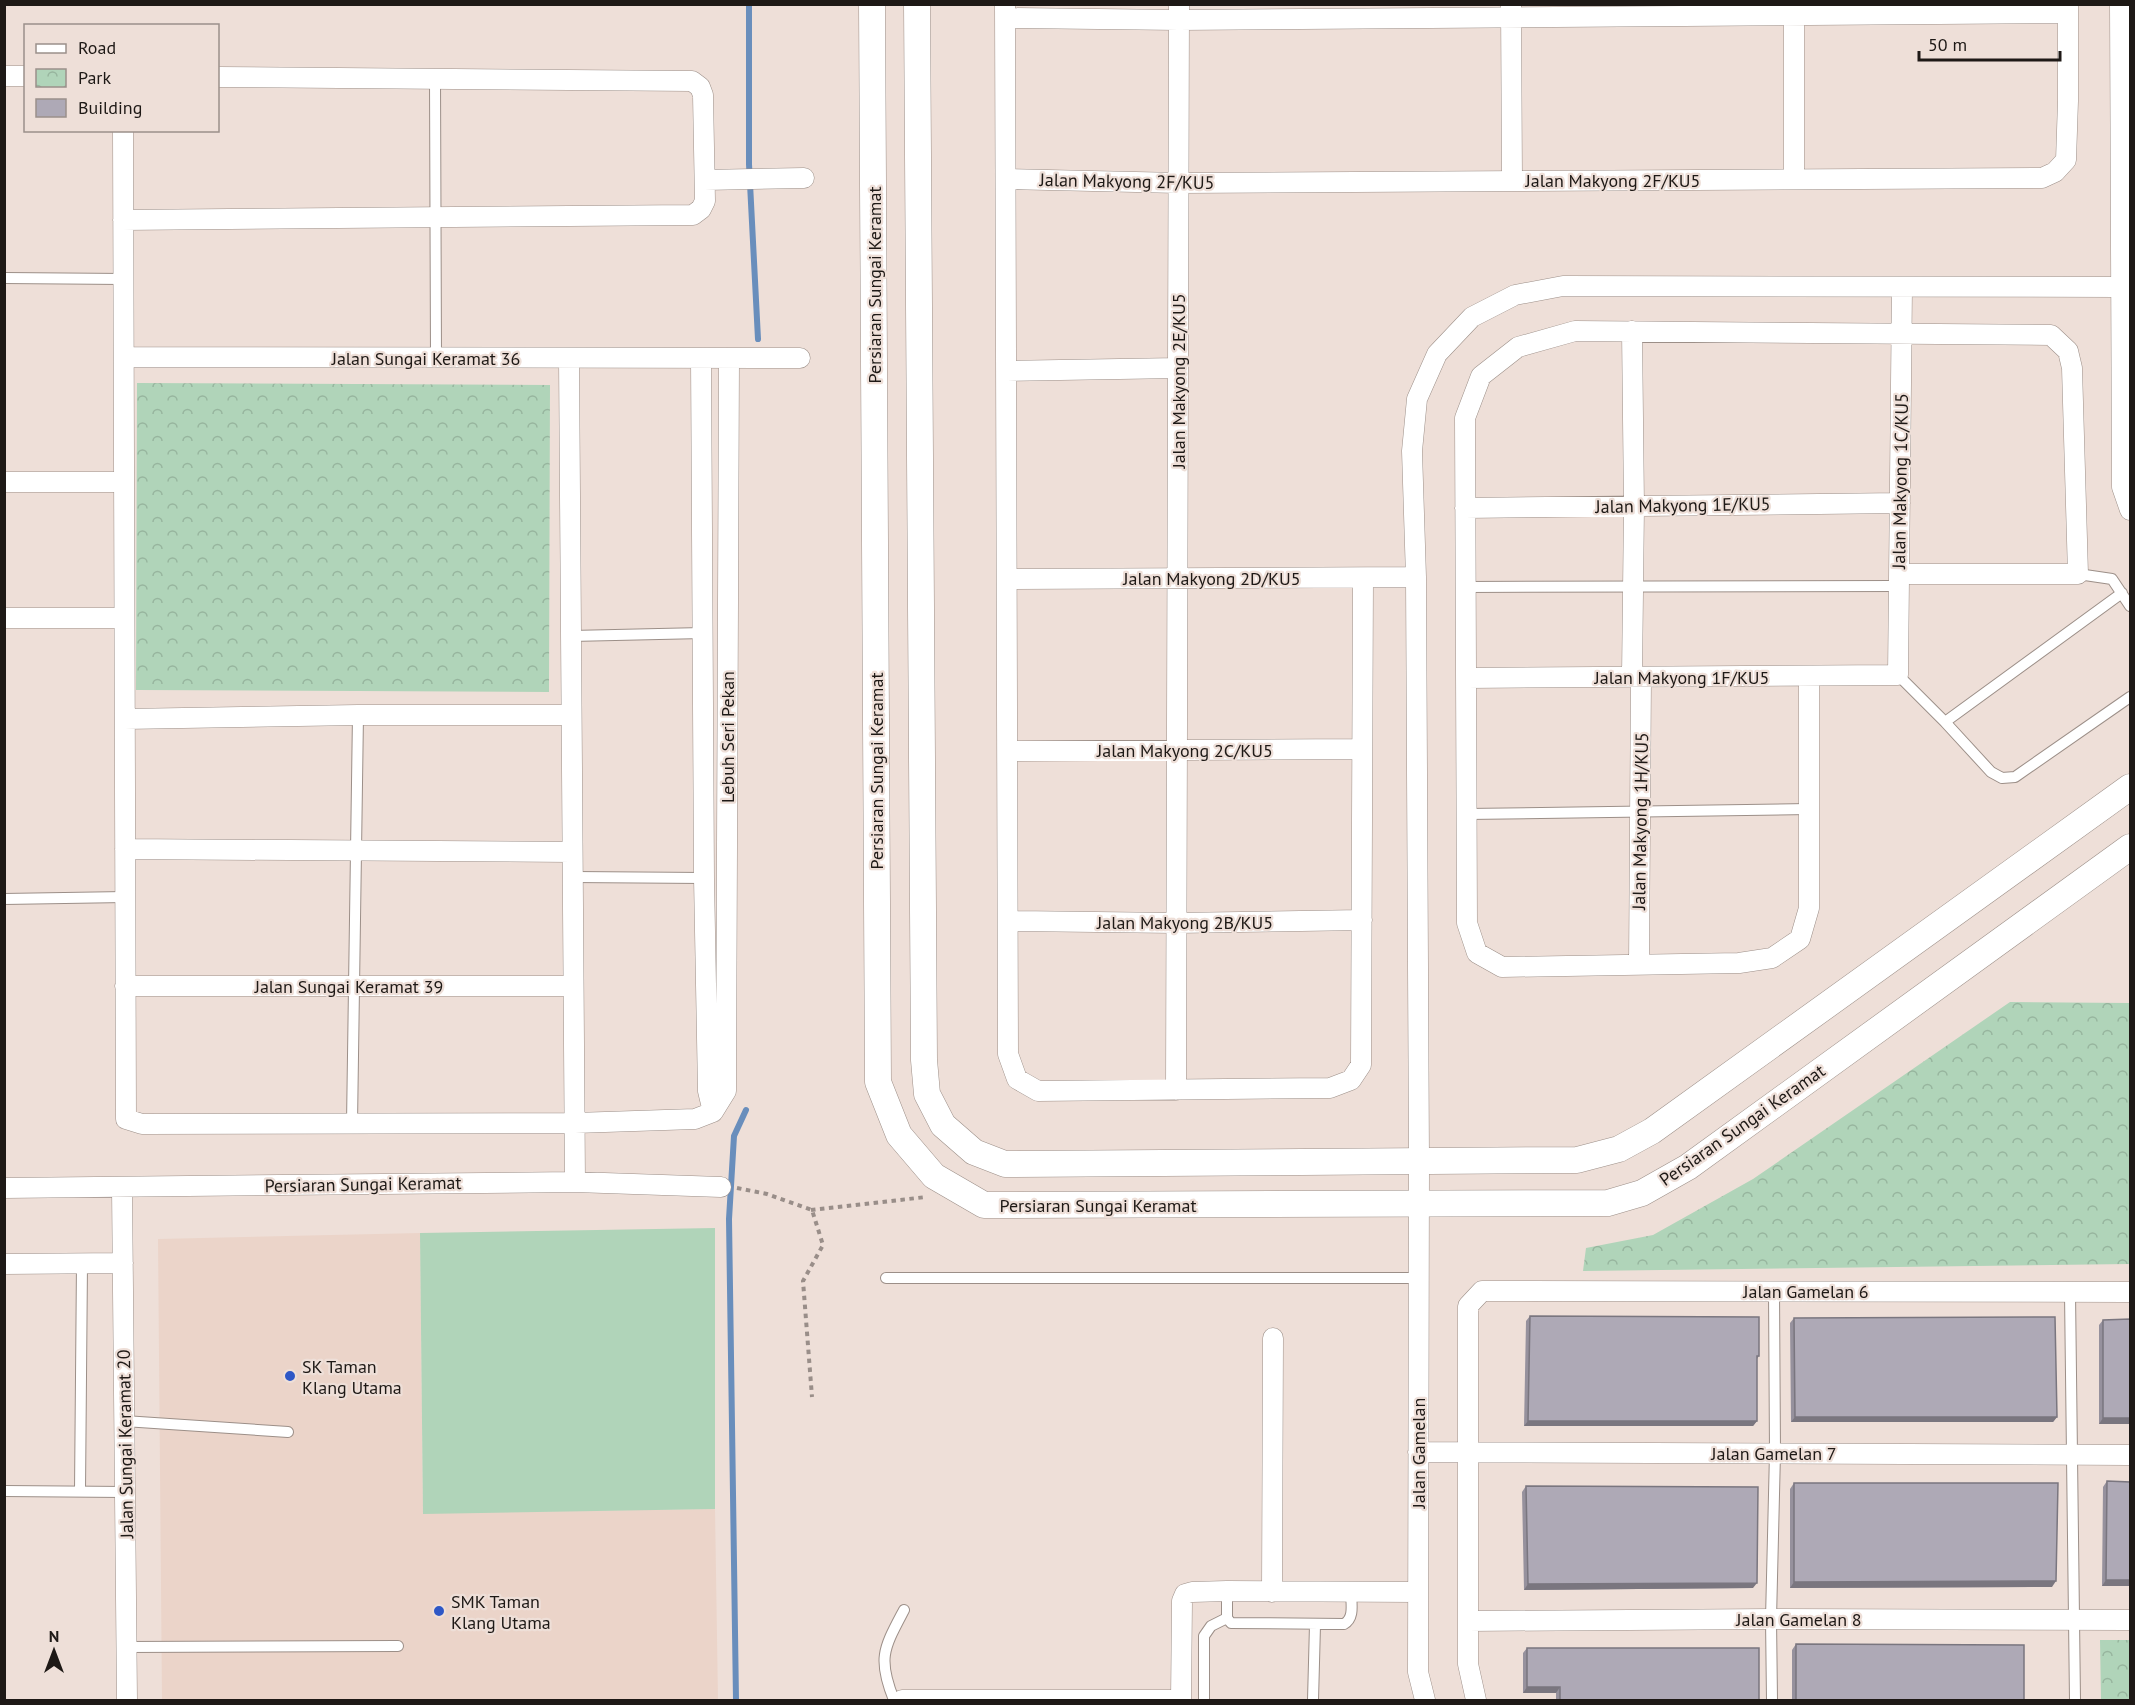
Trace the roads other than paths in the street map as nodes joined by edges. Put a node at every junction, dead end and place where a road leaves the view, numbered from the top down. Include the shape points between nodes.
1 (872, 4) edge
2 (917, 4) edge
3 (2120, 4) edge
4 (2068, 9) edge
5 (1794, 10) edge
6 (1005, 11) edge
7 (1511, 11) edge
8 (1179, 12) edge
9 (2125, 32) edge
10 (4, 75) edge
11 (24, 76) edge
12 (219, 77) edge
13 (435, 79) junction
14 (123, 132) edge
15 (804, 178) dead end
16 (1006, 179) junction
17 (1794, 179) junction
18 (705, 180) junction
19 (1512, 181) junction
20 (1179, 183) junction
21 (435, 218) junction
22 (123, 220) junction
23 (4, 278) edge
24 (124, 279) junction
25 (1902, 287) junction
26 (2121, 287) junction
27 (1632, 331) junction
28 (1902, 333) junction
29 (124, 357) junction
30 (436, 358) junction
31 (569, 358) junction
32 (701, 358) junction
33 (729, 358) junction
34 (800, 358) dead end
35 (1178, 368) junction
36 (1007, 370) junction
37 (4, 482) edge
38 (124, 482) junction
39 (1900, 503) junction
40 (1634, 506) junction
41 (1465, 508) junction
42 (2130, 510) edge
43 (2078, 574) junction
44 (1416, 577) junction
45 (1177, 578) junction
46 (1363, 578) junction
47 (1007, 579) junction
48 (1899, 580) junction
49 (1633, 586) junction
50 (1466, 587) junction
51 (2122, 593) junction
52 (2130, 606) edge
53 (4, 618) edge
54 (124, 618) junction
55 (703, 633) junction
56 (571, 636) junction
57 (1898, 675) junction
58 (1809, 676) junction
59 (1637, 677) junction
60 (1467, 678) junction
61 (2130, 697) edge
62 (358, 715) junction
63 (571, 715) junction
64 (125, 719) junction
65 (1945, 722) junction
66 (1362, 749) junction
67 (1177, 750) junction
68 (1008, 751) junction
69 (2130, 788) edge
70 (1809, 809) junction
71 (1640, 812) junction
72 (1467, 814) junction
73 (2130, 847) edge
74 (125, 849) junction
75 (356, 851) junction
76 (572, 852) junction
77 (573, 877) junction
78 (704, 878) junction
79 (125, 897) junction
80 (4, 899) edge
81 (1362, 920) junction
82 (1008, 921) junction
83 (1176, 923) junction
84 (1639, 965) junction
85 (125, 986) junction
86 (354, 986) junction
87 (573, 986) junction
88 (1176, 1089) junction
89 (713, 1112) junction
90 (574, 1123) junction
91 (352, 1124) junction
92 (1419, 1162) junction
93 (575, 1182) junction
94 (4, 1188) edge
95 (122, 1188) junction
96 (730, 1188) road end
97 (1418, 1204) junction
98 (82, 1263) junction
99 (123, 1263) junction
100 (4, 1264) edge
101 (886, 1278) dead end
102 (1418, 1278) junction
103 (1774, 1291) junction
104 (2130, 1292) edge
105 (2070, 1293) junction
106 (1273, 1338) dead end
107 (124, 1421) junction
108 (288, 1432) dead end
109 (1418, 1452) junction
110 (1468, 1452) junction
111 (1775, 1453) junction
112 (2072, 1454) junction
113 (2130, 1455) edge
114 (4, 1491) edge
115 (80, 1491) junction
116 (125, 1492) junction
117 (1227, 1591) junction
118 (1272, 1592) junction
119 (1351, 1592) junction
120 (1417, 1592) junction
121 (904, 1610) dead end
122 (1227, 1618) junction
123 (1771, 1619) junction
124 (2074, 1620) junction
125 (2130, 1620) edge
126 (1468, 1621) junction
127 (1315, 1624) junction
128 (1182, 1635) junction
129 (1204, 1636) junction
130 (398, 1646) dead end
131 (126, 1647) junction
132 (1181, 1700) edge
133 (127, 1701) edge
134 (894, 1701) edge
135 (902, 1701) edge
136 (1204, 1701) edge
137 (1313, 1701) edge
138 (1425, 1701) edge
139 (1476, 1701) edge
140 (1772, 1701) edge
141 (2075, 1701) edge

1 - 97 street, Persiaran Sungai Keramat via 878,1082 899,1135 934,1176 984,1205
2 - 92 street via 927,1094 943,1125 974,1152 1005,1164
3 - 9 street
4 - 5 street
4 - 17 street, Jalan Makyong 2F/KU5 via 2066,160 2055,172 2042,178
5 - 7 street
5 - 17 street
6 - 8 street
6 - 16 street
7 - 8 street
7 - 19 street
8 - 20 street, Jalan Makyong 2E/KU5
9 - 26 street
10 - 11 street
12 - 13 street
13 - 18 street via 692,81 703,95
13 - 21 lane
14 - 22 street
15 - 18 street
16 - 20 street, Jalan Makyong 2F/KU5
16 - 36 street
17 - 19 street, Jalan Makyong 2F/KU5
18 - 21 street via 705,201 693,215
19 - 20 street, Jalan Makyong 2F/KU5
20 - 35 street, Jalan Makyong 2E/KU5
21 - 22 street
21 - 30 lane
22 - 24 street
23 - 24 lane
24 - 29 street
25 - 26 street, Jalan Gamelan
25 - 28 street, Jalan Makyong 1C/KU5
25 - 44 street, Jalan Gamelan via 1563,286 1515,295 1472,317 1437,354 1417,399 1412,451
26 - 42 street via 2122,487
27 - 28 street
27 - 40 street, Jalan Makyong 1H/KU5
27 - 41 street via 1575,330 1518,347 1481,376 1465,418
28 - 39 street, Jalan Makyong 1C/KU5
28 - 43 street via 2051,335 2068,351 2072,368
29 - 30 street, Jalan Sungai Keramat 36
29 - 38 street
30 - 31 street, Jalan Sungai Keramat 36
31 - 32 street, Jalan Sungai Keramat 36
31 - 56 street
32 - 33 street, Jalan Sungai Keramat 36
32 - 55 street
33 - 34 street, Jalan Sungai Keramat 36
33 - 89 street, Lebuh Seri Pekan via 726,1091
35 - 36 street
35 - 45 street, Jalan Makyong 2E/KU5
36 - 47 street
37 - 38 street
38 - 54 street
39 - 40 street, Jalan Makyong 1E/KU5
39 - 48 street, Jalan Makyong 1C/KU5
40 - 41 street, Jalan Makyong 1E/KU5
40 - 49 street, Jalan Makyong 1H/KU5
41 - 50 street
43 - 48 street
43 - 51 lane via 2112,579
44 - 46 street, Jalan Makyong 2D/KU5
44 - 92 street, Jalan Gamelan
45 - 46 street, Jalan Makyong 2D/KU5
45 - 47 street, Jalan Makyong 2D/KU5
45 - 67 street, Jalan Makyong 2E/KU5
46 - 66 street
47 - 68 street
48 - 49 lane
48 - 57 street, Jalan Makyong 1C/KU5
49 - 50 lane
49 - 59 street, Jalan Makyong 1H/KU5
50 - 60 street
51 - 52 lane
51 - 65 lane
53 - 54 street
54 - 64 street
55 - 56 lane
55 - 78 street
56 - 63 street
57 - 58 street, Jalan Makyong 1F/KU5
57 - 65 lane
58 - 59 street, Jalan Makyong 1F/KU5
58 - 70 street
59 - 60 street, Jalan Makyong 1F/KU5
59 - 71 street, Jalan Makyong 1H/KU5
60 - 72 street
61 - 65 lane via 2015,777 2002,778 1991,772
62 - 63 street
62 - 64 street
62 - 75 lane
63 - 76 street
64 - 74 street
66 - 67 street, Jalan Makyong 2C/KU5
66 - 81 street
67 - 68 street, Jalan Makyong 2C/KU5
67 - 83 street, Jalan Makyong 2E/KU5
68 - 82 street
69 - 92 street via 1652,1131 1619,1149 1577,1160
70 - 71 lane
70 - 84 street via 1809,908 1800,939 1772,958 1761,960
71 - 72 lane
71 - 84 street, Jalan Makyong 1H/KU5
72 - 84 street via 1467,923 1477,953 1502,967
73 - 97 street, Persiaran Sungai Keramat via 1688,1167 1642,1193 1608,1203
74 - 75 street
74 - 79 street
75 - 76 street
75 - 86 lane
76 - 77 street
77 - 78 lane
77 - 87 street
78 - 89 street via 708,1091
79 - 80 lane
79 - 85 street
81 - 83 street, Jalan Makyong 2B/KU5
81 - 88 street via 1361,1065 1351,1080 1330,1088
82 - 83 street, Jalan Makyong 2B/KU5
82 - 88 street via 1008,1054 1017,1079 1038,1091
83 - 88 street, Jalan Makyong 2E/KU5
85 - 86 street, Jalan Sungai Keramat 39
85 - 91 street via 126,1119 142,1125
86 - 87 street, Jalan Sungai Keramat 39
86 - 91 lane
87 - 90 street
89 - 90 street via 695,1119
90 - 91 street
90 - 93 street
92 - 97 street, Jalan Gamelan
93 - 95 street, Persiaran Sungai Keramat
93 - 96 street, Persiaran Sungai Keramat
94 - 95 street, Persiaran Sungai Keramat
95 - 99 street, Jalan Sungai Keramat 20
97 - 102 street, Jalan Gamelan
98 - 99 street
98 - 100 street
98 - 115 lane
99 - 107 street, Jalan Sungai Keramat 20
101 - 102 lane
102 - 109 street, Jalan Gamelan
103 - 105 street, Jalan Gamelan 6
103 - 110 street, Jalan Gamelan 6 via 1482,1291 1468,1306
103 - 111 lane
104 - 105 street, Jalan Gamelan 6
105 - 112 lane
106 - 118 street
107 - 108 lane
107 - 116 street, Jalan Sungai Keramat 20
109 - 110 street, Jalan Gamelan 7
109 - 120 street, Jalan Gamelan
110 - 111 street, Jalan Gamelan 7
110 - 126 street
111 - 112 street, Jalan Gamelan 7
111 - 123 lane
112 - 113 street, Jalan Gamelan 7
112 - 124 lane
114 - 115 lane
115 - 116 lane
116 - 131 street, Jalan Sungai Keramat 20
117 - 118 street
117 - 122 lane
117 - 128 street via 1185,1594
118 - 119 street
119 - 120 street
119 - 127 lane via 1348,1622
120 - 138 street, Jalan Gamelan via 1418,1672
121 - 134 lane via 886,1642 885,1678
122 - 127 lane via 1231,1623 1242,1624
122 - 129 lane via 1211,1626
123 - 124 street, Jalan Gamelan 8
123 - 126 street, Jalan Gamelan 8
123 - 140 lane
124 - 125 street, Jalan Gamelan 8
124 - 141 lane
126 - 139 street via 1468,1664
127 - 137 lane
128 - 129 lane
128 - 132 street
129 - 136 lane
130 - 131 lane
131 - 133 street, Jalan Sungai Keramat 20
132 - 135 street

